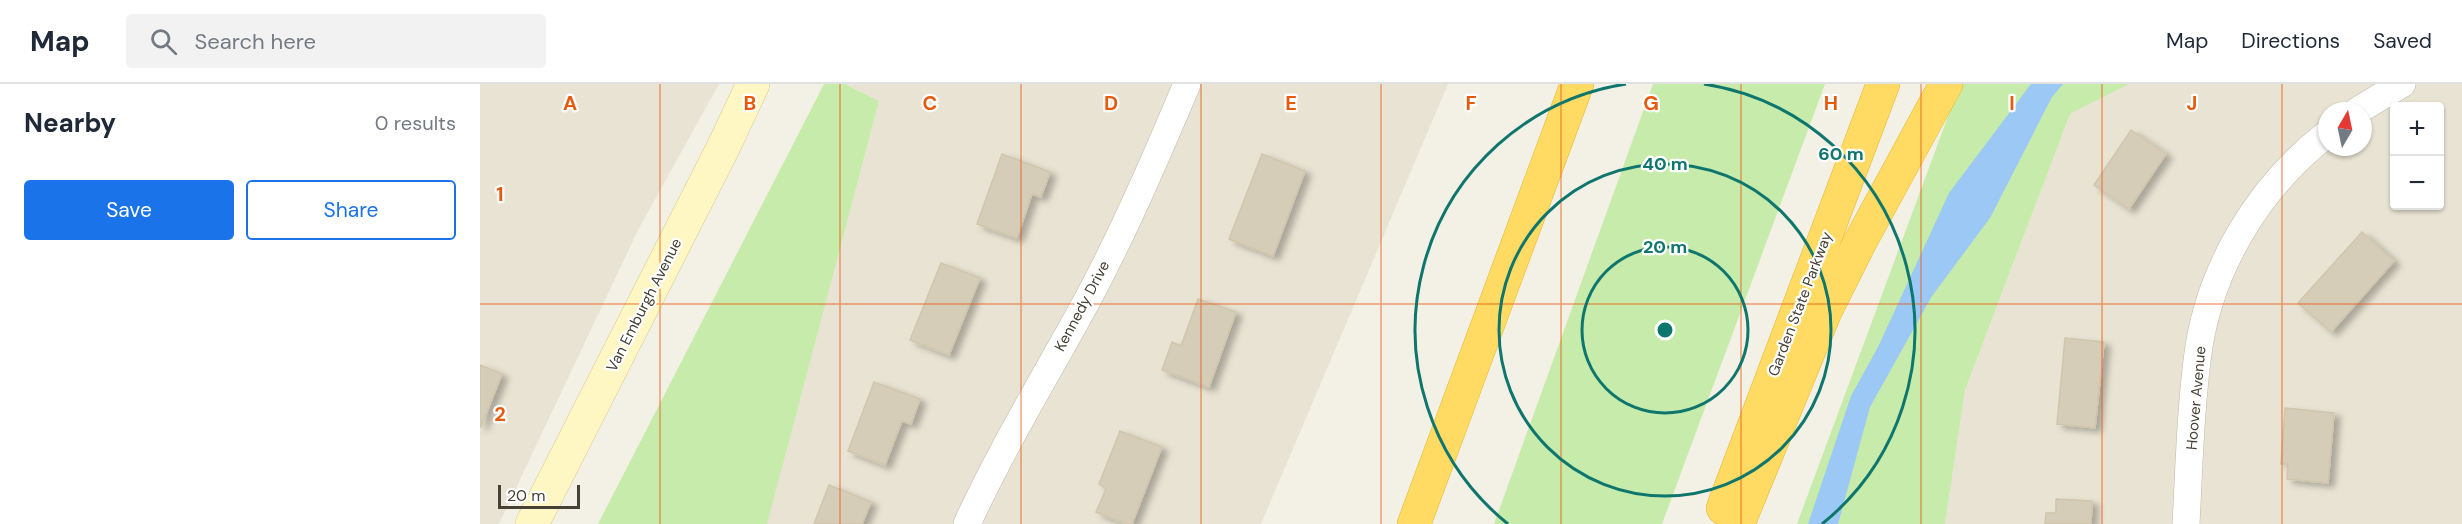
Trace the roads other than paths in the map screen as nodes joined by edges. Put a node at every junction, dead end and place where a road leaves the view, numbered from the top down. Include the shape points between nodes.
1 (753, 84) edge
2 (1187, 84) edge
3 (1577, 84) edge
4 (1883, 84) edge
5 (1946, 84) edge
6 (2402, 84) edge
7 (2372, 102) edge
8 (2318, 141) edge
9 (532, 524) edge
10 (967, 524) edge
11 (1414, 524) edge
12 (1718, 524) edge
13 (1738, 524) edge
14 (2186, 524) edge

1 - 9 main road, Van Emburgh Avenue
2 - 10 street, Kennedy Drive via 1142,189 1090,294
3 - 11 highway
4 - 12 highway, Garden State Parkway
5 - 13 highway via 1826,312
6 - 7 street
8 - 14 street, Hoover Avenue via 2249,217 2220,273 2206,313 2197,359

